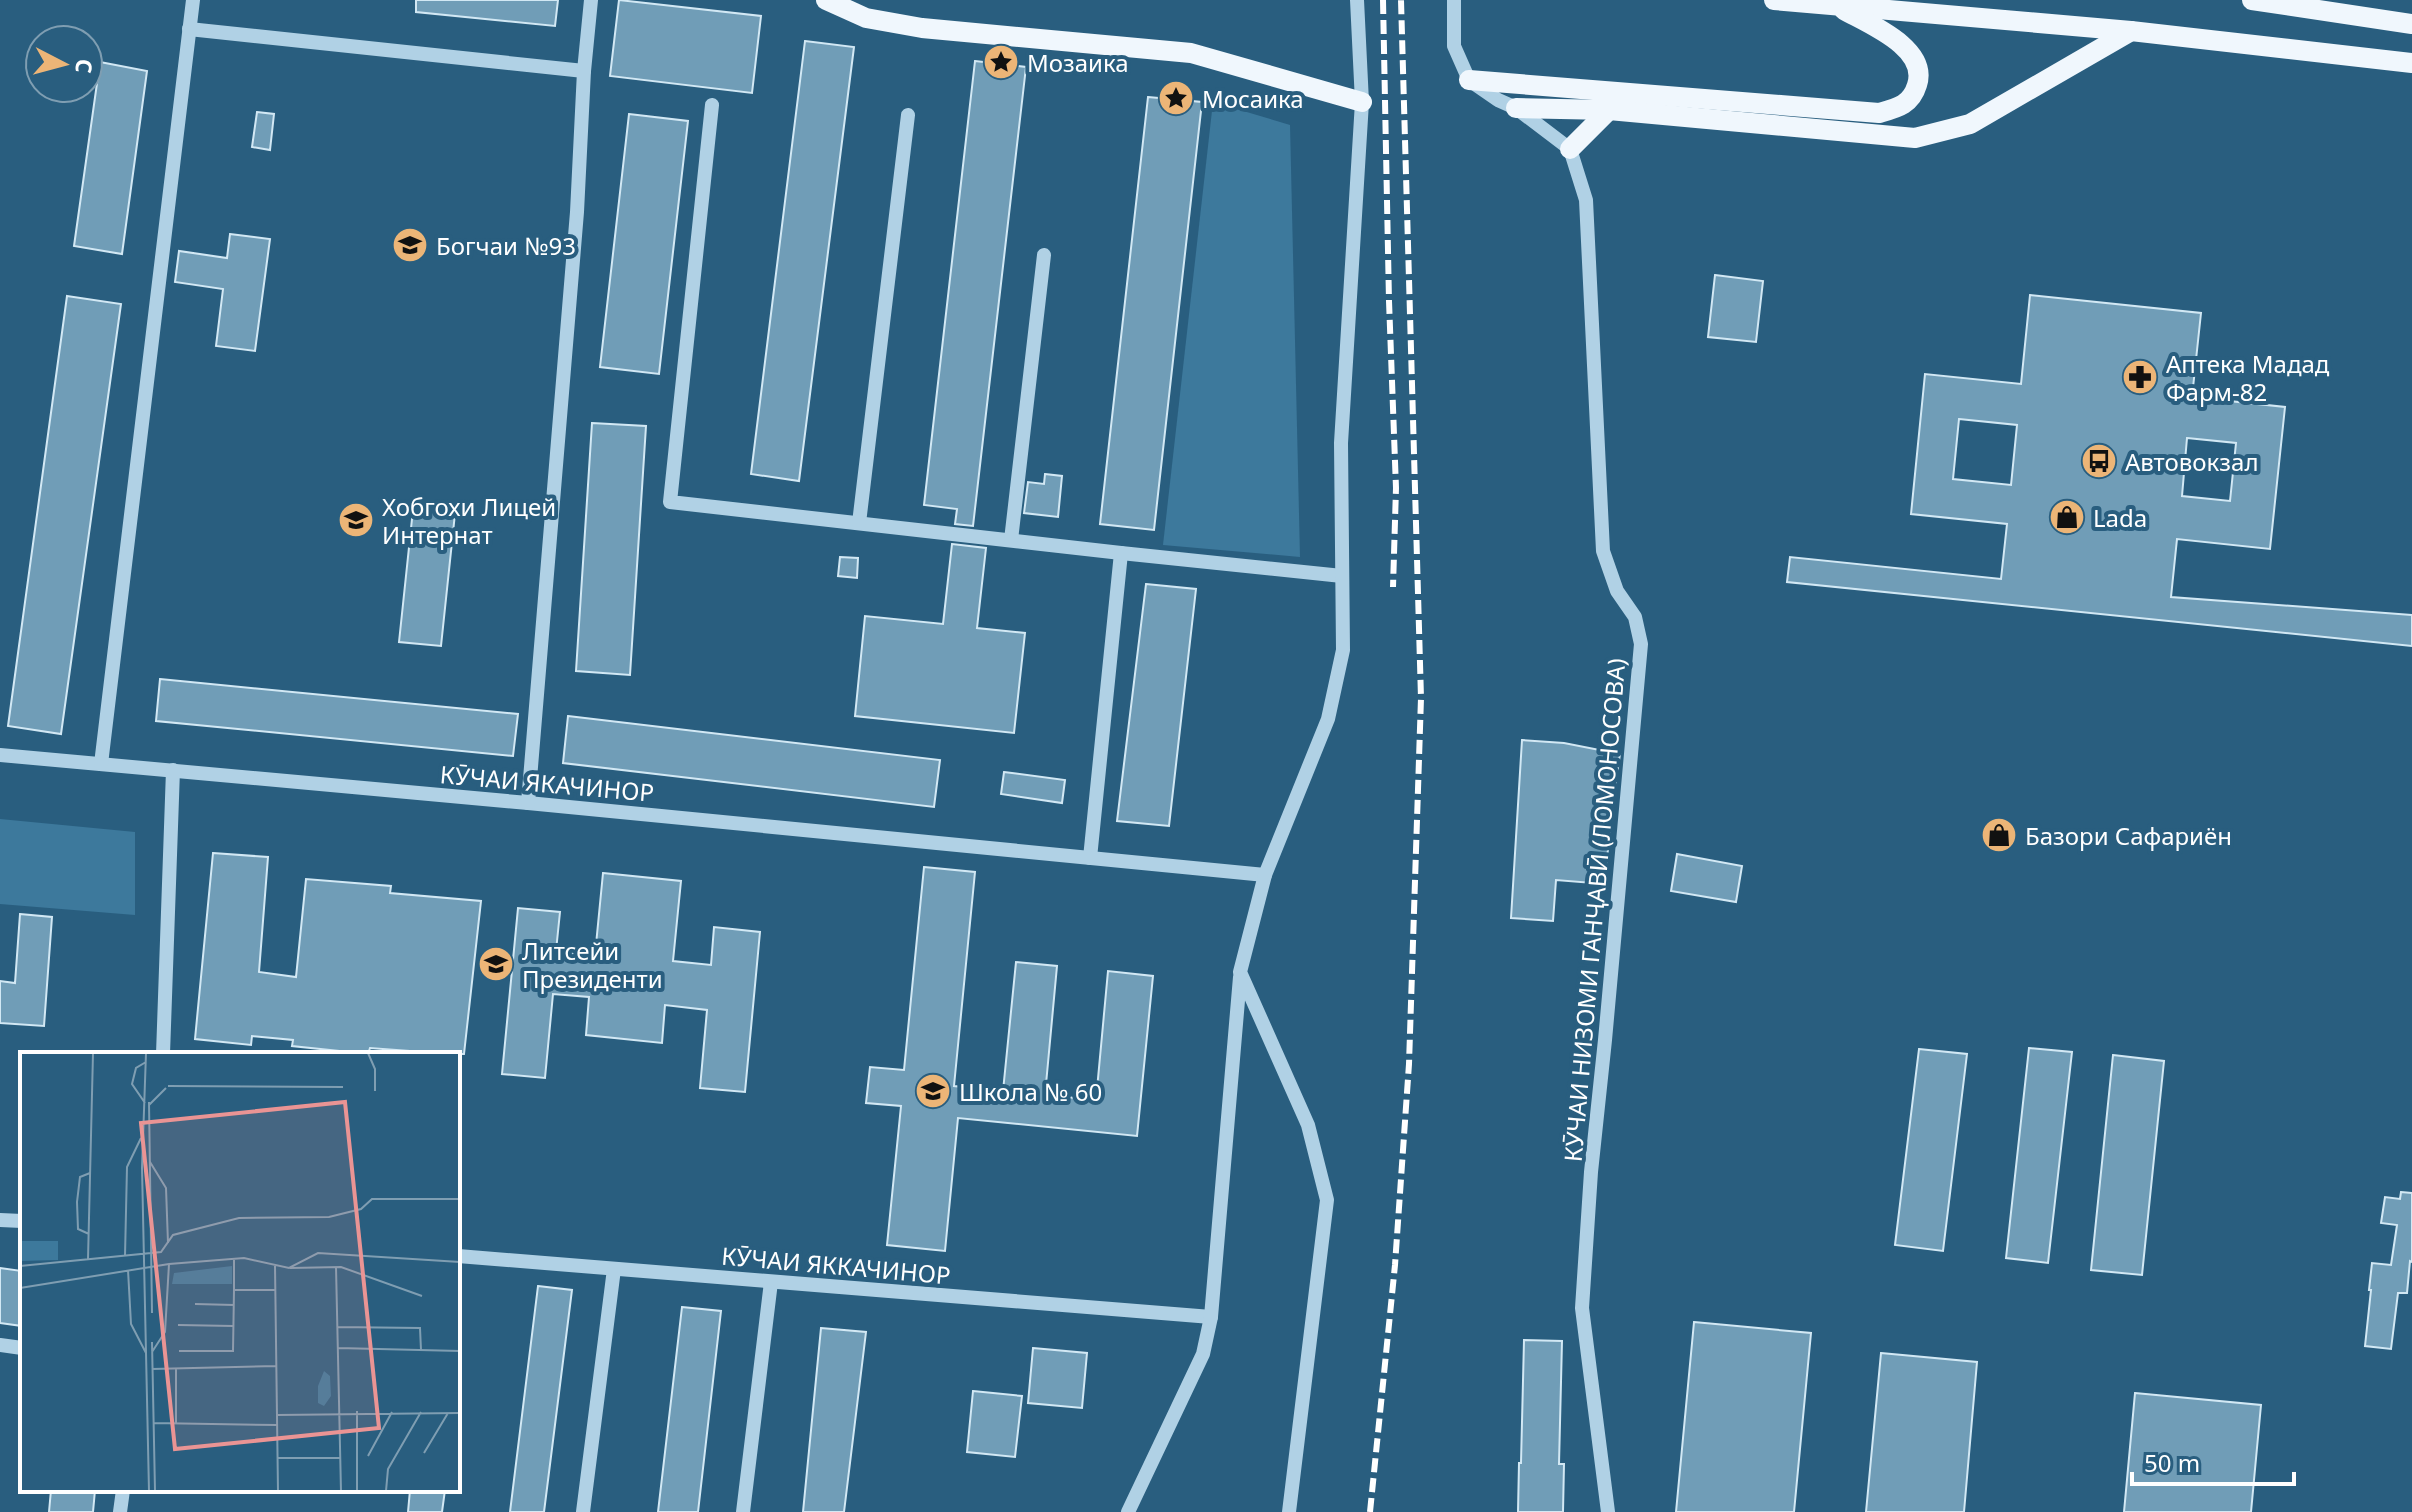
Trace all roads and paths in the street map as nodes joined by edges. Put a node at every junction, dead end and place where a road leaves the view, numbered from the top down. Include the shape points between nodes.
1 (193, 0) edge
2 (591, 0) edge
3 (826, 0) edge
4 (853, 0) edge
5 (1357, 0) edge
6 (1454, 0) edge
7 (1774, 0) edge
8 (2252, 0) edge
9 (2317, 0) edge
10 (1837, 5) junction
11 (2345, 15) junction
12 (866, 18) junction
13 (2412, 24) edge
14 (189, 29) junction
15 (2131, 31) junction
16 (2412, 63) edge
17 (584, 71) junction
18 (1469, 80) junction
19 (1362, 102) junction
20 (712, 105) dead end
21 (1516, 108) junction
22 (1609, 110) junction
23 (908, 115) dead end
24 (1570, 149) junction
25 (1044, 255) dead end
26 (859, 523) junction
27 (1011, 540) junction
28 (1121, 553) junction
29 (1342, 576) junction
30 (0, 755) edge
31 (101, 764) junction
32 (173, 770) junction
33 (528, 803) junction
34 (1090, 858) junction
35 (1265, 875) junction
36 (1240, 972) junction
37 (163, 1052) edge
38 (0, 1220) edge
39 (20, 1221) edge
40 (460, 1256) edge
41 (614, 1269) junction
42 (771, 1282) junction
43 (1211, 1317) junction
44 (0, 1345) edge
45 (20, 1348) edge
46 (123, 1492) edge
47 (120, 1512) edge
48 (583, 1512) edge
49 (743, 1512) edge
50 (1128, 1512) edge
51 (1289, 1512) edge
52 (1608, 1512) edge

1 - 14 street
2 - 17 street
3 - 12 main road
4 - 12 main road
5 - 19 street
6 - 18 street via 1454,46
7 - 10 main road
8 - 11 main road
9 - 11 main road
10 - 15 main road
10 - 18 main road via 1912,52 1920,77 1902,107 1879,113
11 - 13 main road
12 - 19 main road via 1191,53
14 - 17 street
14 - 31 street
15 - 16 main road
15 - 22 main road via 1970,124 1915,138
17 - 33 street
18 - 21 street
19 - 29 street via 1341,443
20 - 26 street via 670,502
21 - 22 main road
21 - 24 street
22 - 24 main road
23 - 26 street
24 - 52 street, КӮЧАИ НИЗОМИ ГАНҶАВӢ (ЛОМОНОСОВА) via 1586,200 1603,551 1617,591 1635,617 1641,644 1582,1308
25 - 27 street
26 - 27 street
27 - 28 street
28 - 29 street
28 - 34 street
29 - 35 street via 1343,650 1328,719
30 - 31 street, КӮЧАИ ЯКАЧИНОР
31 - 32 street, КӮЧАИ ЯКАЧИНОР
32 - 33 street, КӮЧАИ ЯКАЧИНОР
32 - 37 street
33 - 34 street, КӮЧАИ ЯКАЧИНОР
34 - 35 street, КӮЧАИ ЯКАЧИНОР
35 - 36 street
36 - 43 street
36 - 51 street via 1308,1125 1327,1200
38 - 39 street
40 - 41 street, КӮЧАИ ЯККАЧИНОР
41 - 42 street, КӮЧАИ ЯККАЧИНОР
41 - 48 street
42 - 43 street, КӮЧАИ ЯККАЧИНОР
42 - 49 street
43 - 50 street via 1203,1354
44 - 45 street
46 - 47 street

